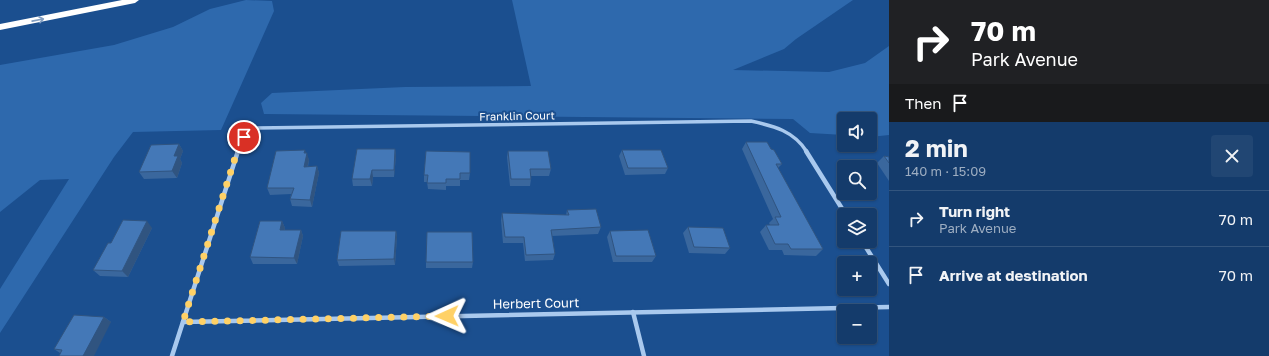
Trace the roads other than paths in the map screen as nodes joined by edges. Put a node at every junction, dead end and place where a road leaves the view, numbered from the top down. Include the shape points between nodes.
1 (135, 0) edge
2 (0, 27) edge
3 (842, 208) edge
4 (866, 248) edge
5 (889, 284) edge
6 (889, 307) edge
7 (633, 312) junction
8 (183, 322) junction
9 (172, 356) edge
10 (644, 356) edge

2 -> 1 highway
3 - 8 street, Franklin Court via 795,135 778,126 751,121 257,128 244,137 236,155
4 - 5 street
6 - 7 street, Herbert Court
7 - 8 street, Herbert Court
7 - 10 street
8 - 9 street

